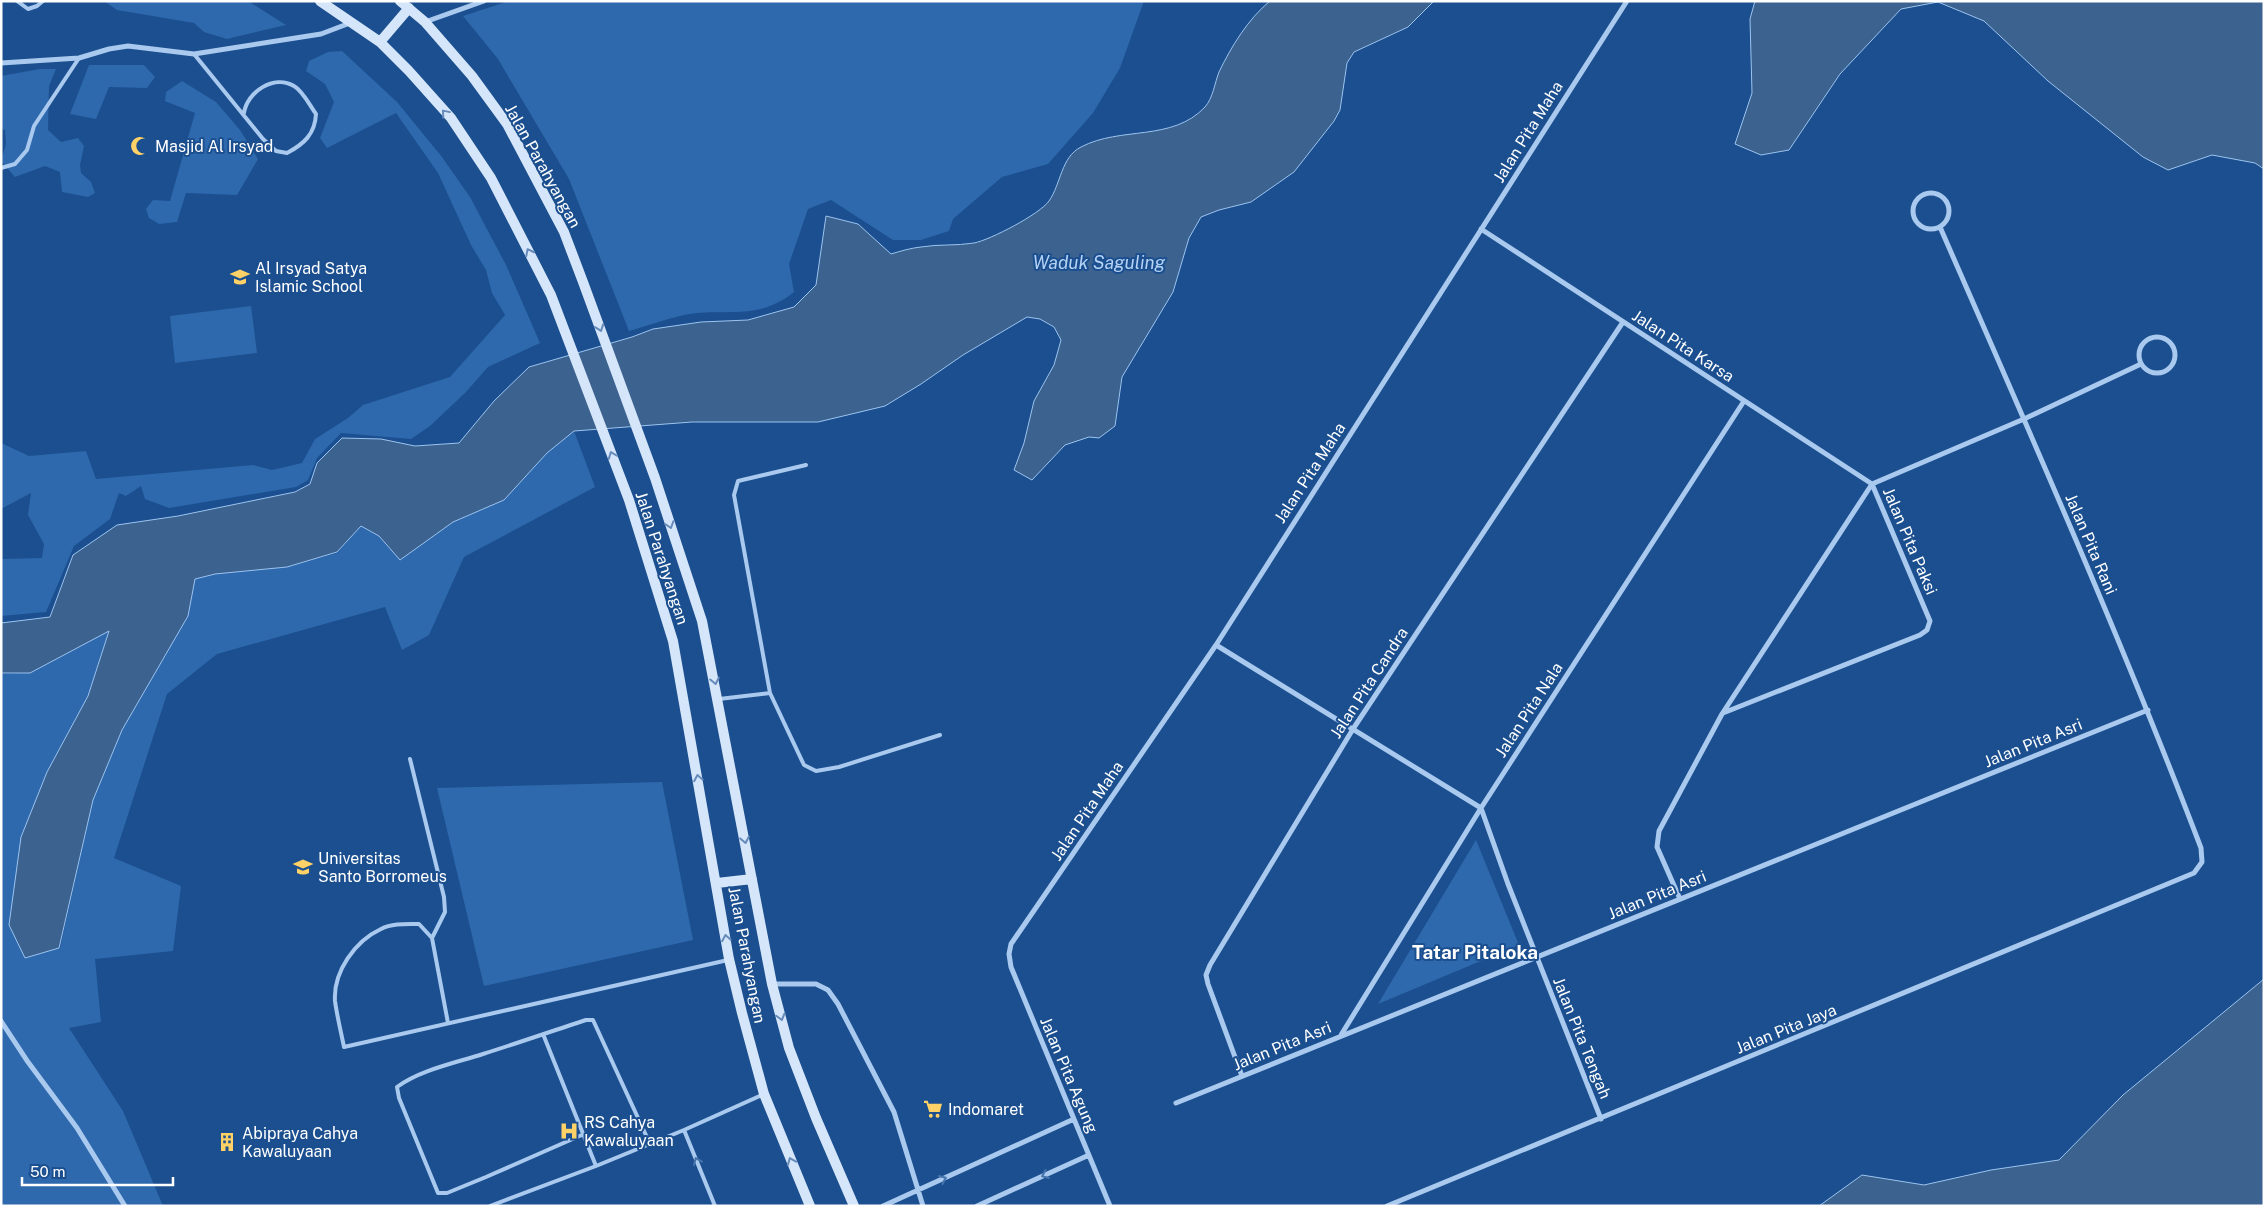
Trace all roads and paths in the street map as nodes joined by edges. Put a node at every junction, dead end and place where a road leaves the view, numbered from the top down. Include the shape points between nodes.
1 (17, 1) edge
2 (43, 1) edge
3 (320, 1) edge
4 (400, 1) edge
5 (484, 1) edge
6 (1626, 1) edge
7 (409, 8) junction
8 (353, 22) junction
9 (425, 22) junction
10 (380, 42) junction
11 (194, 54) junction
12 (79, 58) junction
13 (1, 63) edge
14 (244, 113) junction
15 (1, 168) edge
16 (1940, 227) junction
17 (1482, 229) junction
18 (1623, 322) junction
19 (2140, 364) junction
20 (1744, 401) junction
21 (2024, 419) junction
22 (806, 465) dead end
23 (1872, 484) junction
24 (1216, 645) junction
25 (770, 693) junction
26 (719, 699) junction
27 (2148, 710) junction
28 (1722, 714) junction
29 (1353, 729) junction
30 (940, 735) dead end
31 (410, 759) dead end
32 (1481, 808) junction
33 (2194, 873) joint
34 (752, 879) junction
35 (717, 883) junction
36 (1680, 899) junction
37 (432, 938) junction
38 (1009, 954) joint
39 (1536, 957) junction
40 (729, 959) junction
41 (772, 984) junction
42 (1, 1021) edge
43 (448, 1023) junction
44 (543, 1034) junction
45 (1340, 1036) junction
46 (1242, 1076) junction
47 (764, 1094) junction
48 (1176, 1103) dead end
49 (1074, 1119) junction
50 (1601, 1119) junction
51 (684, 1130) junction
52 (584, 1134) junction
53 (650, 1144) junction
54 (1089, 1155) junction
55 (596, 1166) junction
56 (917, 1191) junction
57 (125, 1206) edge
58 (490, 1206) edge
59 (715, 1206) edge
60 (810, 1206) edge
61 (854, 1206) edge
62 (883, 1206) edge
63 (923, 1206) edge
64 (977, 1206) edge
65 (1110, 1206) edge
66 (1387, 1206) edge

1 - 2 lane via 28,9
3 - 8 main road, Jalan Parahyangan
4 - 7 main road, Jalan Parahyangan
5 - 9 street
6 - 17 street, Jalan Pita Maha
7 - 9 main road, Jalan Parahyangan
7 - 10 main road
8 - 10 main road, Jalan Parahyangan
8 - 11 street via 321,34
9 -> 26 main road, Jalan Parahyangan via 472,76 507,124 564,232 655,478 702,621
35 -> 10 main road, Jalan Parahyangan via 673,641 629,500 551,295 491,178 450,118
11 - 12 street via 128,46
11 - 14 lane
12 - 13 street
12 - 15 lane via 34,126 27,150 14,164
14 - 14 lane via 252,96 265,86 283,81 296,87 316,114 315,128 298,147 287,153 276,151
16 - 16 street via 1925,229 1914,220 1913,206 1922,195 1936,193 1947,202 1948,216
16 - 21 street, Jalan Pita Rani
17 - 18 street, Jalan Pita Karsa
17 - 24 street, Jalan Pita Maha
18 - 20 street, Jalan Pita Karsa
18 - 29 street, Jalan Pita Candra
19 - 19 street via 2140,347 2148,339 2159,336 2170,341 2175,358 2168,370 2150,373
19 - 21 street
20 - 23 street, Jalan Pita Karsa
20 - 32 street, Jalan Pita Nala
21 - 23 street
21 - 27 street, Jalan Pita Rani
22 - 25 lane via 738,481 734,495
23 - 28 street, Jalan Pita Paksi
23 - 28 street, Jalan Pita Paksi via 1930,621 1927,630
24 - 29 street
24 - 38 street, Jalan Pita Maha via 1011,944
25 - 26 lane
25 - 30 lane via 804,765 816,771 840,767
26 -> 34 main road, Jalan Parahyangan
27 - 33 street, Jalan Pita Rani via 2201,848 2202,862
27 - 36 street, Jalan Pita Asri
28 - 36 street, Jalan Pita Paksi via 1656,839
29 - 32 street
29 - 46 street, Jalan Pita Candra via 1206,974
31 - 37 lane via 444,897 445,912
32 - 39 street, Jalan Pita Tengah
32 - 45 street, Jalan Pita Nala
33 - 50 street, Jalan Pita Jaya
34 - 35 main road
34 - 41 main road, Jalan Parahyangan
40 -> 35 main road, Jalan Parahyangan
36 - 39 street, Jalan Pita Asri
37 - 43 lane
37 - 43 lane via 420,924 401,924 382,928 358,945 339,974 335,999 339,1021 344,1047
38 - 49 street, Jalan Pita Agung via 1010,967
39 - 45 street, Jalan Pita Asri
39 - 50 street, Jalan Pita Tengah
40 - 43 lane
40 - 47 main road, Jalan Parahyangan
41 - 56 street via 816,984 828,990 838,1004 894,1112
41 -> 61 main road, Jalan Parahyangan via 789,1048
42 - 57 street via 78,1128
44 - 52 lane
44 - 52 lane via 406,1080 397,1087 433,1186 438,1193 447,1192
44 - 53 lane via 593,1020
45 - 46 street, Jalan Pita Asri
46 - 48 street, Jalan Pita Asri
47 - 51 lane
60 -> 47 main road, Jalan Parahyangan
49 - 54 street, Jalan Pita Agung
56 -> 49 street
50 - 66 street, Jalan Pita Jaya
51 - 53 lane
59 -> 51 lane
52 - 55 lane
53 - 55 lane
54 -> 64 street
54 - 65 street, Jalan Pita Agung
55 - 58 lane
56 - 62 street
56 - 63 street

